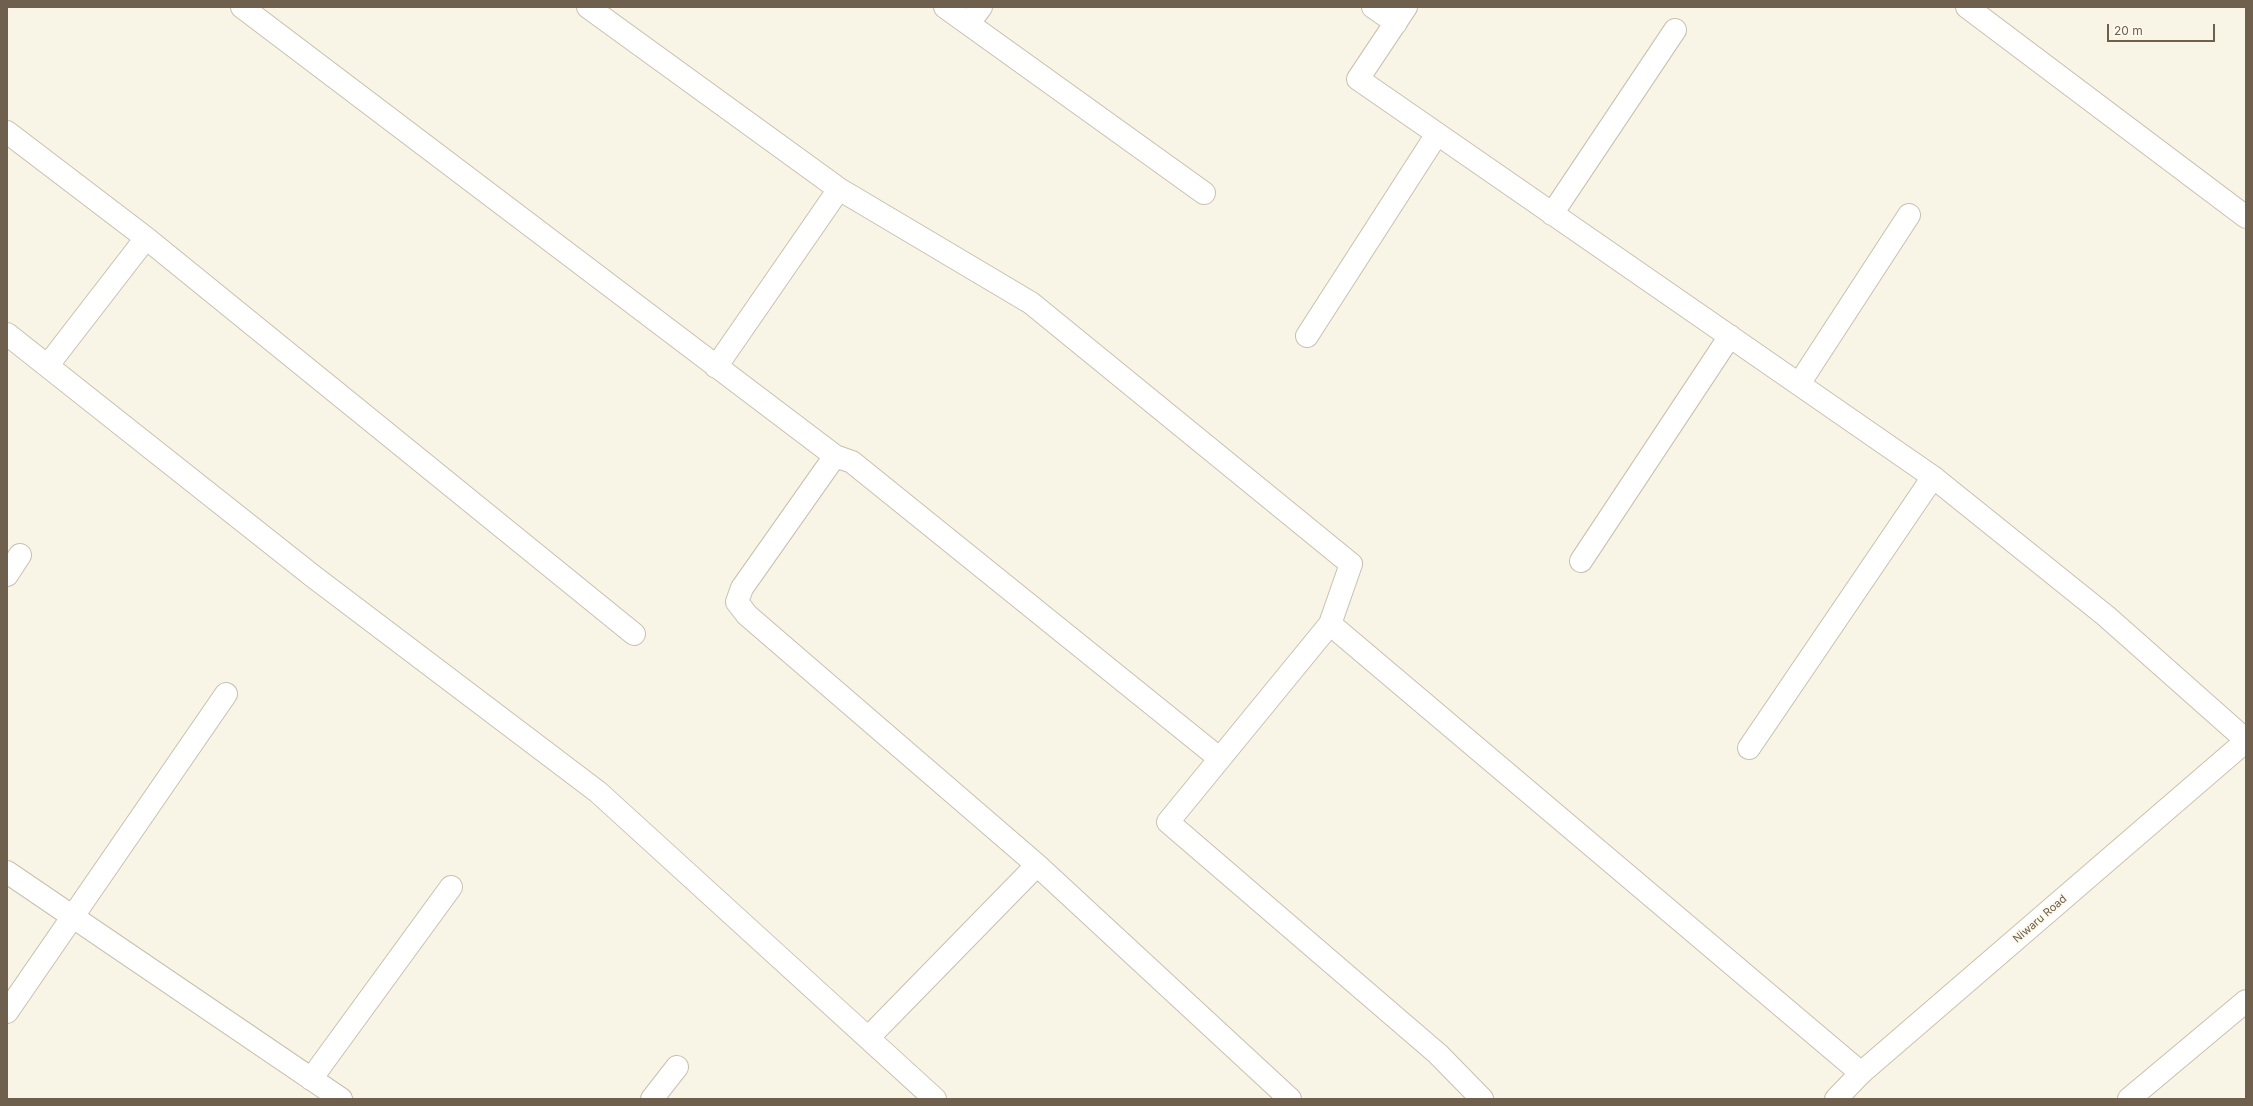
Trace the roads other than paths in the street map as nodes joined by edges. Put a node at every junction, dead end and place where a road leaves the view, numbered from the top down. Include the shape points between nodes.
1 (242, 7) edge
2 (588, 7) edge
3 (945, 7) edge
4 (1373, 7) edge
5 (1967, 7) edge
6 (975, 15) edge
7 (1401, 15) edge
8 (1675, 30) dead end
9 (7, 132) edge
10 (1437, 134) junction
11 (839, 189) junction
12 (1204, 193) dead end
13 (1552, 214) junction
14 (1909, 215) dead end
15 (2246, 217) edge
16 (146, 238) junction
17 (7, 334) edge
18 (1307, 336) dead end
19 (1730, 336) junction
20 (48, 365) junction
21 (716, 367) junction
22 (1799, 384) junction
23 (835, 456) junction
24 (1934, 476) junction
25 (20, 555) dead end
26 (1581, 561) dead end
27 (7, 575) edge
28 (1330, 624) junction
29 (634, 634) dead end
30 (226, 694) dead end
31 (2246, 740) edge
32 (1749, 748) dead end
33 (1219, 758) junction
34 (1037, 865) junction
35 (7, 872) edge
36 (451, 886) dead end
37 (73, 917) junction
38 (2246, 1001) edge
39 (7, 1012) edge
40 (868, 1038) junction
41 (677, 1067) dead end
42 (1860, 1073) junction
43 (311, 1079) junction
44 (341, 1099) edge
45 (652, 1099) edge
46 (935, 1099) edge
47 (1290, 1099) edge
48 (1482, 1099) edge
49 (1836, 1099) edge
50 (2129, 1099) edge

1 - 21 street
2 - 11 street
3 - 6 street
4 - 7 street
5 - 15 street
6 - 12 street
7 - 10 street via 1358,79
8 - 13 street
9 - 16 street
10 - 13 street
10 - 18 street
11 - 21 street
11 - 28 street via 1031,303 1351,564
13 - 19 street
14 - 22 street
16 - 20 street
16 - 29 street
17 - 20 street
19 - 22 street
19 - 26 street
20 - 40 street via 314,577 598,792
21 - 23 street
22 - 24 street
23 - 33 street via 852,462
23 - 34 street via 742,588 737,602 747,615
24 - 31 street via 2106,616
24 - 32 street
25 - 27 street
28 - 33 street
28 - 42 street
30 - 37 street
31 - 42 street, Niwaru Road
33 - 48 street via 1168,822 1438,1054
34 - 40 street
34 - 47 street
35 - 37 street
36 - 43 street
37 - 39 street
37 - 43 street
38 - 50 street
40 - 46 street
41 - 45 street
42 - 49 street, Niwaru Road
43 - 44 street

